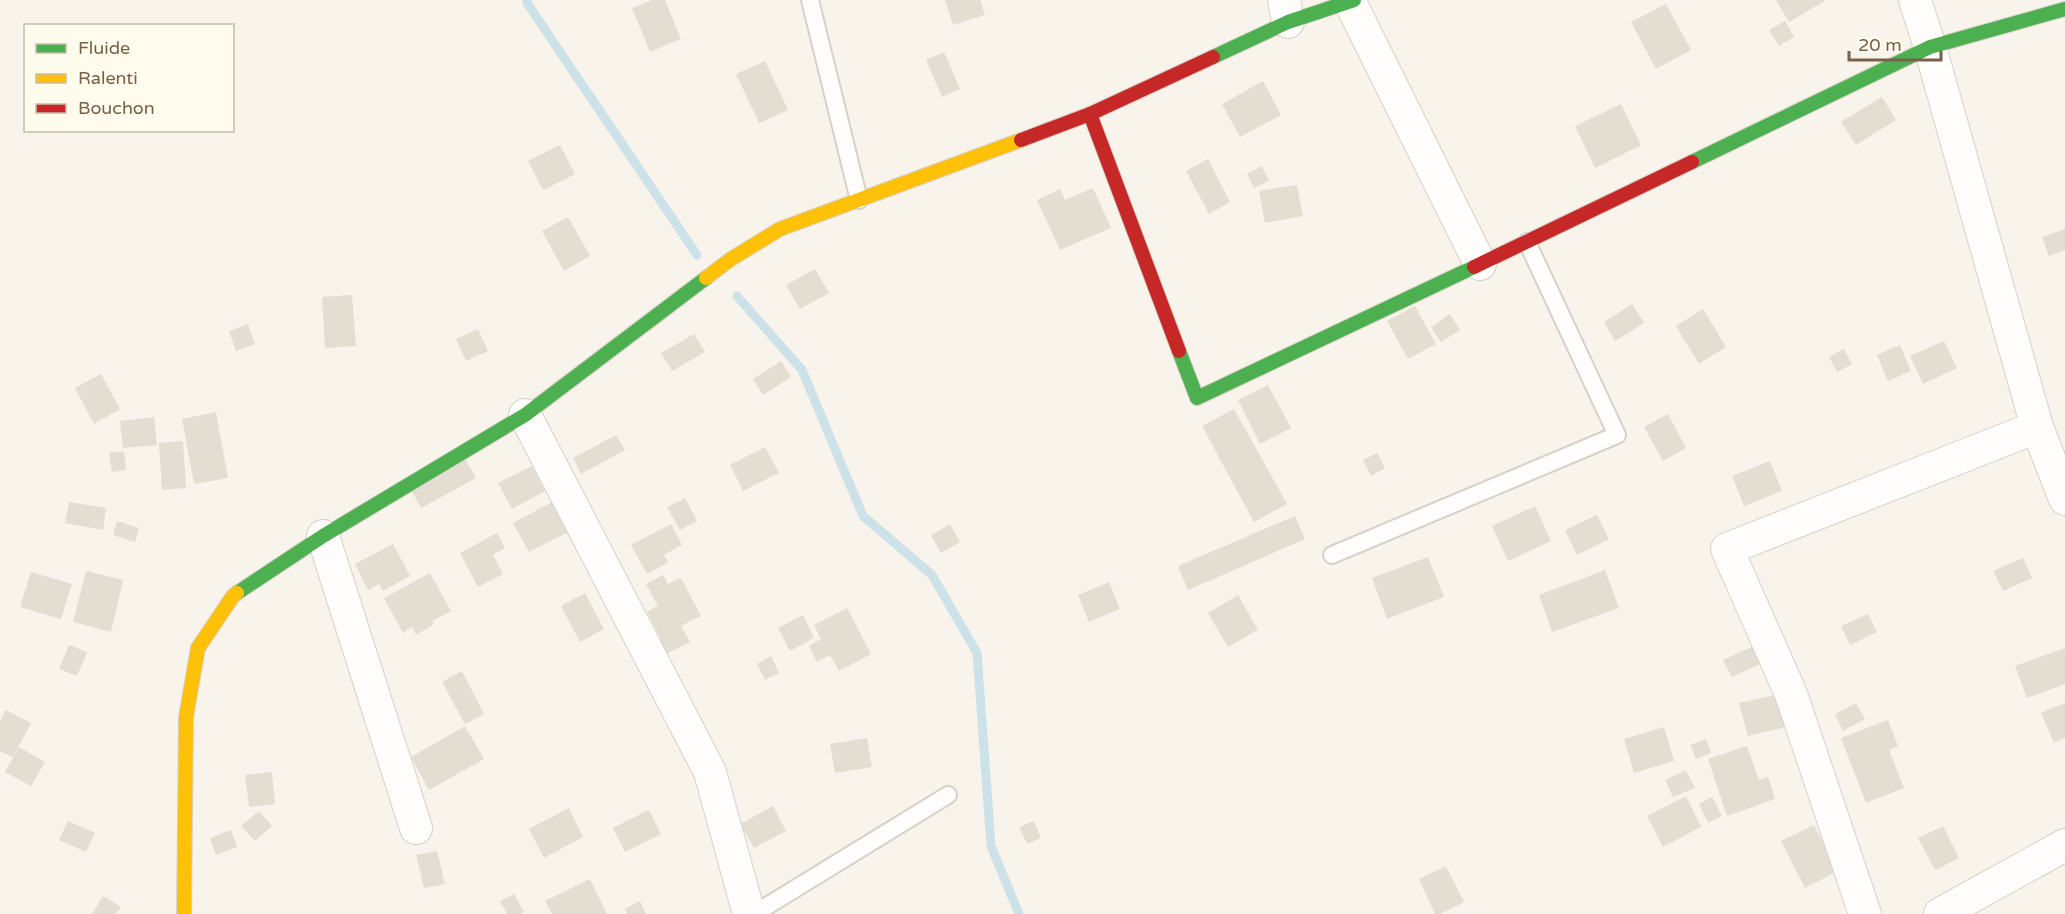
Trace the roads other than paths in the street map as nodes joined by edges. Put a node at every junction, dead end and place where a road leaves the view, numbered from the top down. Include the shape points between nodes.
1 (810, 0) edge
2 (1915, 0) edge
3 (1352, 1) edge
4 (2065, 9) edge
5 (1286, 11) edge
6 (1930, 47) junction
7 (1090, 114) junction
8 (859, 200) junction
9 (1527, 242) junction
10 (1480, 264) junction
11 (525, 415) junction
12 (2037, 427) junction
13 (2065, 499) edge
14 (323, 536) junction
15 (1332, 555) dead end
16 (948, 795) dead end
17 (416, 828) dead end
18 (2065, 845) edge
19 (184, 914) edge
20 (749, 914) edge
21 (754, 914) edge
22 (1865, 914) edge
23 (1940, 914) edge

1 - 8 lane
2 - 6 street
3 - 5 street
3 - 10 street
4 - 6 street
5 - 7 street
6 - 9 street
6 - 12 street
7 - 8 street
7 - 10 street via 1197,398
8 - 11 street via 780,230 730,260
9 - 10 street
9 - 15 lane via 1617,435
11 - 14 street
11 - 20 street via 710,772
12 - 13 street
12 - 22 street via 1727,549 1791,694
14 - 17 street
14 - 19 street via 233,596 198,648 186,717
16 - 21 lane
18 - 23 street

